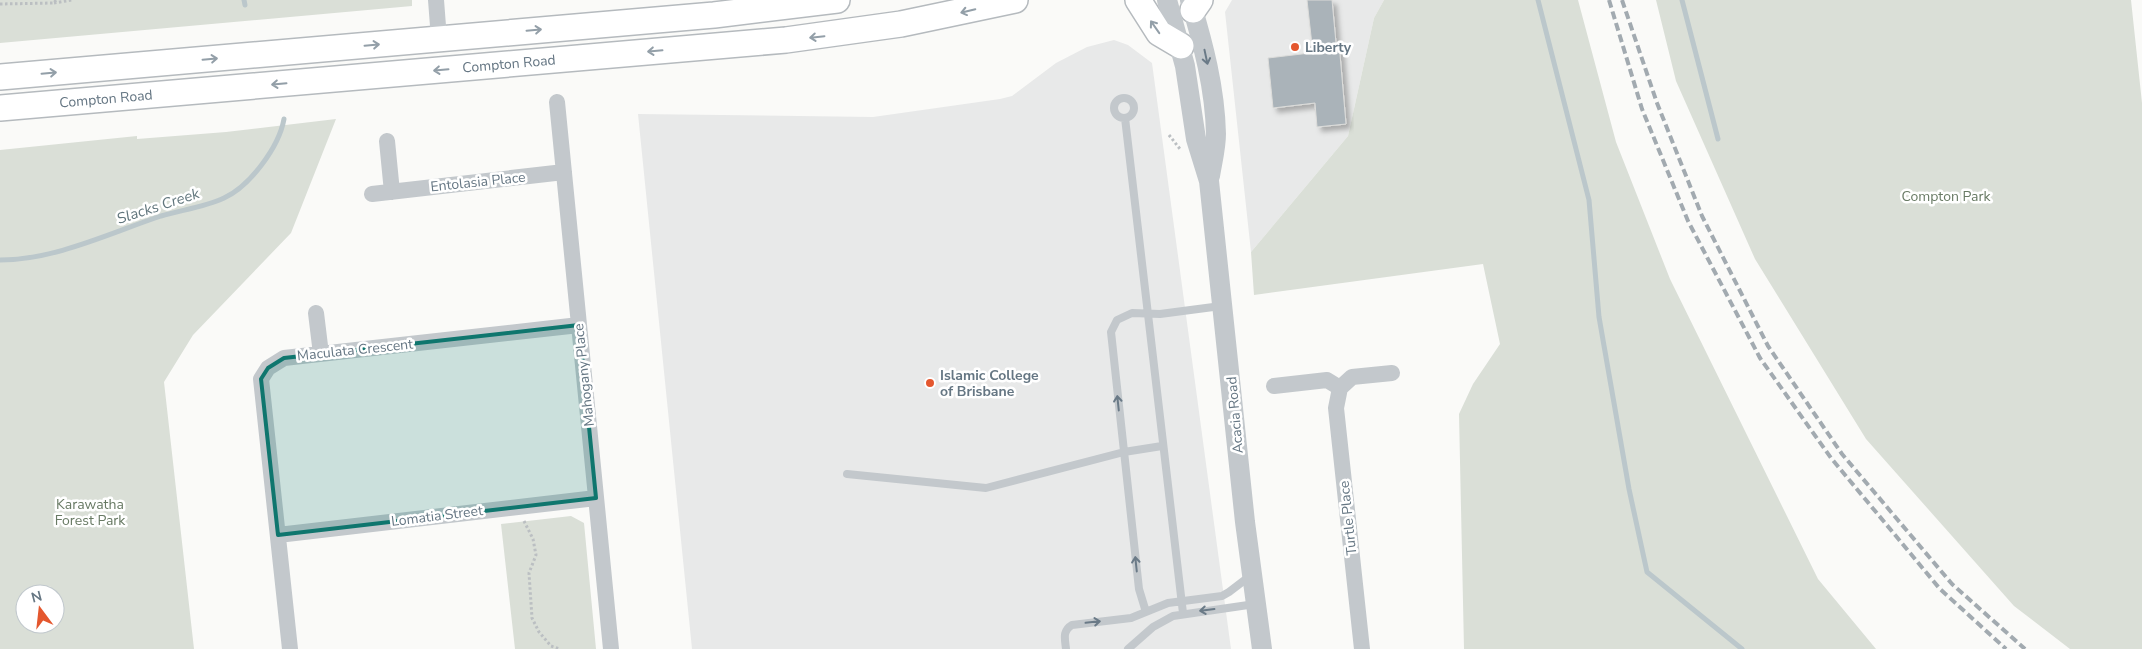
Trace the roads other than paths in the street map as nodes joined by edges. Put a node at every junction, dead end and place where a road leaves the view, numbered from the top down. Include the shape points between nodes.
1 (436, 0) edge
2 (837, 0) edge
3 (1015, 0) edge
4 (1138, 0) edge
5 (1168, 0) edge
6 (1194, 3) edge
7 (439, 39) junction
8 (1181, 46) junction
9 (0, 77) edge
10 (557, 102) dead end
11 (0, 108) edge
12 (1125, 118) dead end
13 (387, 141) dead end
14 (564, 172) junction
15 (1209, 181) junction
16 (392, 192) junction
17 (372, 194) dead end
18 (1223, 306) junction
19 (316, 313) dead end
20 (1146, 313) junction
21 (579, 324) junction
22 (321, 354) junction
23 (1392, 373) dead end
24 (1274, 386) dead end
25 (1340, 388) junction
26 (1162, 446) junction
27 (1124, 452) junction
28 (846, 474) dead end
29 (596, 498) junction
30 (278, 535) junction
31 (1251, 575) junction
32 (1181, 601) junction
33 (1255, 604) junction
34 (1146, 612) junction
35 (1183, 613) junction
36 (290, 649) edge
37 (610, 649) edge
38 (1066, 649) edge
39 (1128, 649) edge
40 (1262, 649) edge
41 (1362, 649) edge

1 - 7 street
7 -> 2 main road via 749,12
3 -> 11 main road, Compton Road via 901,24 786,40
8 -> 4 main road via 1159,33
5 - 8 street, Acacia Road
6 -> 15 street, Acacia Road via 1206,53 1214,109 1216,135
9 -> 7 main road
8 - 15 street, Acacia Road via 1196,139
10 - 14 street, Mahogany Place
12 - 20 lane
13 - 16 street
14 - 16 street, Entolasia Place
14 - 21 street, Mahogany Place
15 - 18 street, Acacia Road
16 - 17 street, Entolasia Place
18 - 20 lane
18 - 31 street, Acacia Road
19 - 22 street
20 - 26 lane
27 -> 20 lane via 1111,332 1121,318 1132,313
21 - 22 street, Maculata Crescent
21 - 29 street, Mahogany Place
22 - 30 street, Maculata Crescent via 284,358 268,368 262,379
23 - 25 street via 1352,377
24 - 25 street via 1327,380
25 - 41 street, Turtle Place via 1336,408
26 - 27 lane
26 - 32 lane
27 - 28 lane via 986,488
34 -> 27 lane via 1139,589
29 - 30 street, Lomatia Street
29 - 37 street, Mahogany Place
30 - 36 street, Maculata Crescent
31 - 32 lane via 1222,596
31 - 33 street, Acacia Road
32 - 34 lane
32 - 35 lane
33 -> 35 lane
33 - 40 street, Acacia Road
38 -> 34 lane via 1065,630 1072,625 1131,618
35 - 39 lane via 1162,621

